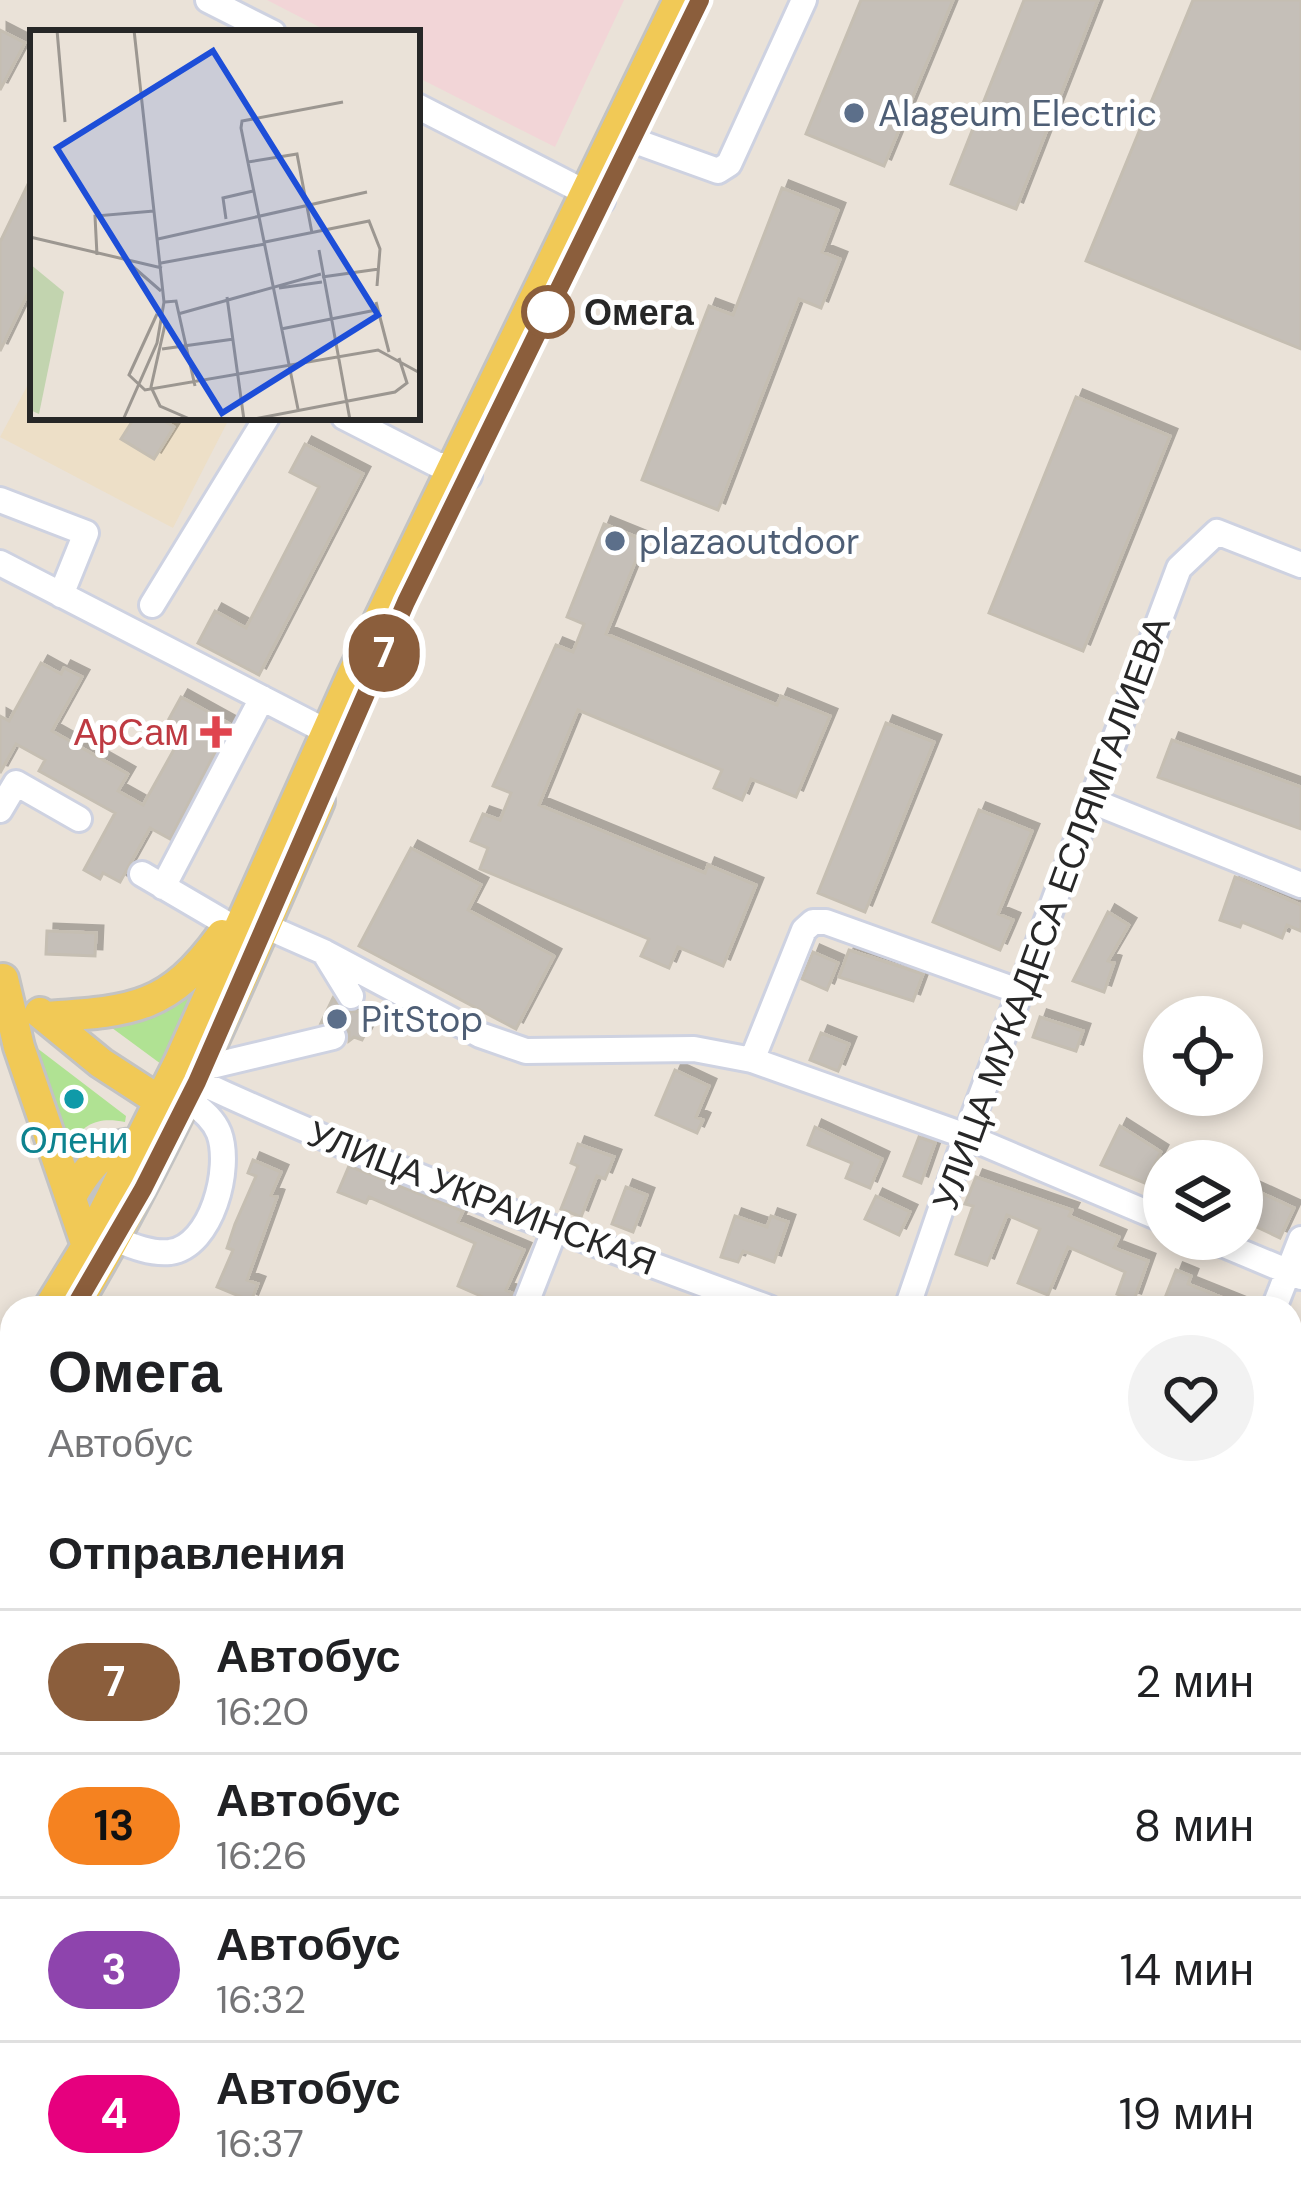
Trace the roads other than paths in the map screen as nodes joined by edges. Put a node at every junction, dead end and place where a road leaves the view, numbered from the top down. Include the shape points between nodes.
1 (208, 0) edge
2 (679, 0) edge
3 (700, 0) edge
4 (804, 0) edge
5 (267, 30) edge
6 (420, 108) edge
7 (632, 140) junction
8 (594, 196) junction
9 (265, 420) edge
10 (350, 420) edge
11 (462, 471) junction
12 (0, 499) edge
13 (0, 562) edge
14 (1301, 565) edge
15 (61, 596) junction
16 (152, 604) dead end
17 (262, 698) junction
18 (336, 736) junction
19 (1092, 801) junction
20 (0, 810) edge
21 (79, 819) dead end
22 (1301, 885) edge
23 (259, 912) junction
24 (229, 925) junction
25 (324, 952) junction
26 (2, 977) edge
27 (1021, 992) junction
28 (351, 996) dead end
29 (45, 1017) junction
30 (333, 1037) dead end
31 (752, 1060) junction
32 (185, 1093) junction
33 (966, 1136) junction
34 (151, 1146) junction
35 (72, 1195) junction
36 (1143, 1211) edge
37 (555, 1229) junction
38 (1301, 1239) edge
39 (101, 1242) junction
40 (1260, 1260) edge
41 (1295, 1275) edge
42 (70, 1295) edge
43 (529, 1296) edge
44 (736, 1296) edge
45 (911, 1296) edge

1 - 5 street
2 - 8 main road
3 - 7 main road
4 - 7 street via 729,164 701,166
6 - 8 street
7 - 8 main road
8 - 11 main road
9 - 16 street
10 - 11 street
11 - 18 main road
12 - 15 street via 86,533
13 - 15 street
14 - 19 street, УЛИЦА МУКАДЕСА ЕСЛЯМГАЛИЕВА via 1217,532 1179,568
15 - 17 street
17 - 18 street
17 - 24 street via 153,880
18 - 23 main road
19 - 22 street
19 - 27 street, УЛИЦА МУКАДЕСА ЕСЛЯМГАЛИЕВА
20 - 21 street via 16,784
23 - 24 main road
23 - 25 street
23 - 32 main road
23 - 32 main road
24 - 29 main road via 168,993 140,1007
25 - 28 street
25 - 31 street via 526,1051 694,1049
26 - 29 main road
26 - 35 main road
27 - 31 street via 813,922
27 - 33 street, УЛИЦА МУКАДЕСА ЕСЛЯМГАЛИЕВА
29 - 32 main road
30 - 32 street
31 - 33 street
32 - 34 main road
32 - 37 street, УЛИЦА УКРАИНСКАЯ
32 - 39 street via 208,1114 224,1156 206,1222 189,1245 168,1252
33 - 36 street
33 - 45 street, УЛИЦА МУКАДЕСА ЕСЛЯМГАЛИЕВА
34 - 35 main road via 116,1146
34 - 39 main road
35 - 39 main road
37 - 43 street
37 - 44 street, УЛИЦА УКРАИНСКАЯ
38 - 41 street
39 - 42 main road
40 - 41 street

